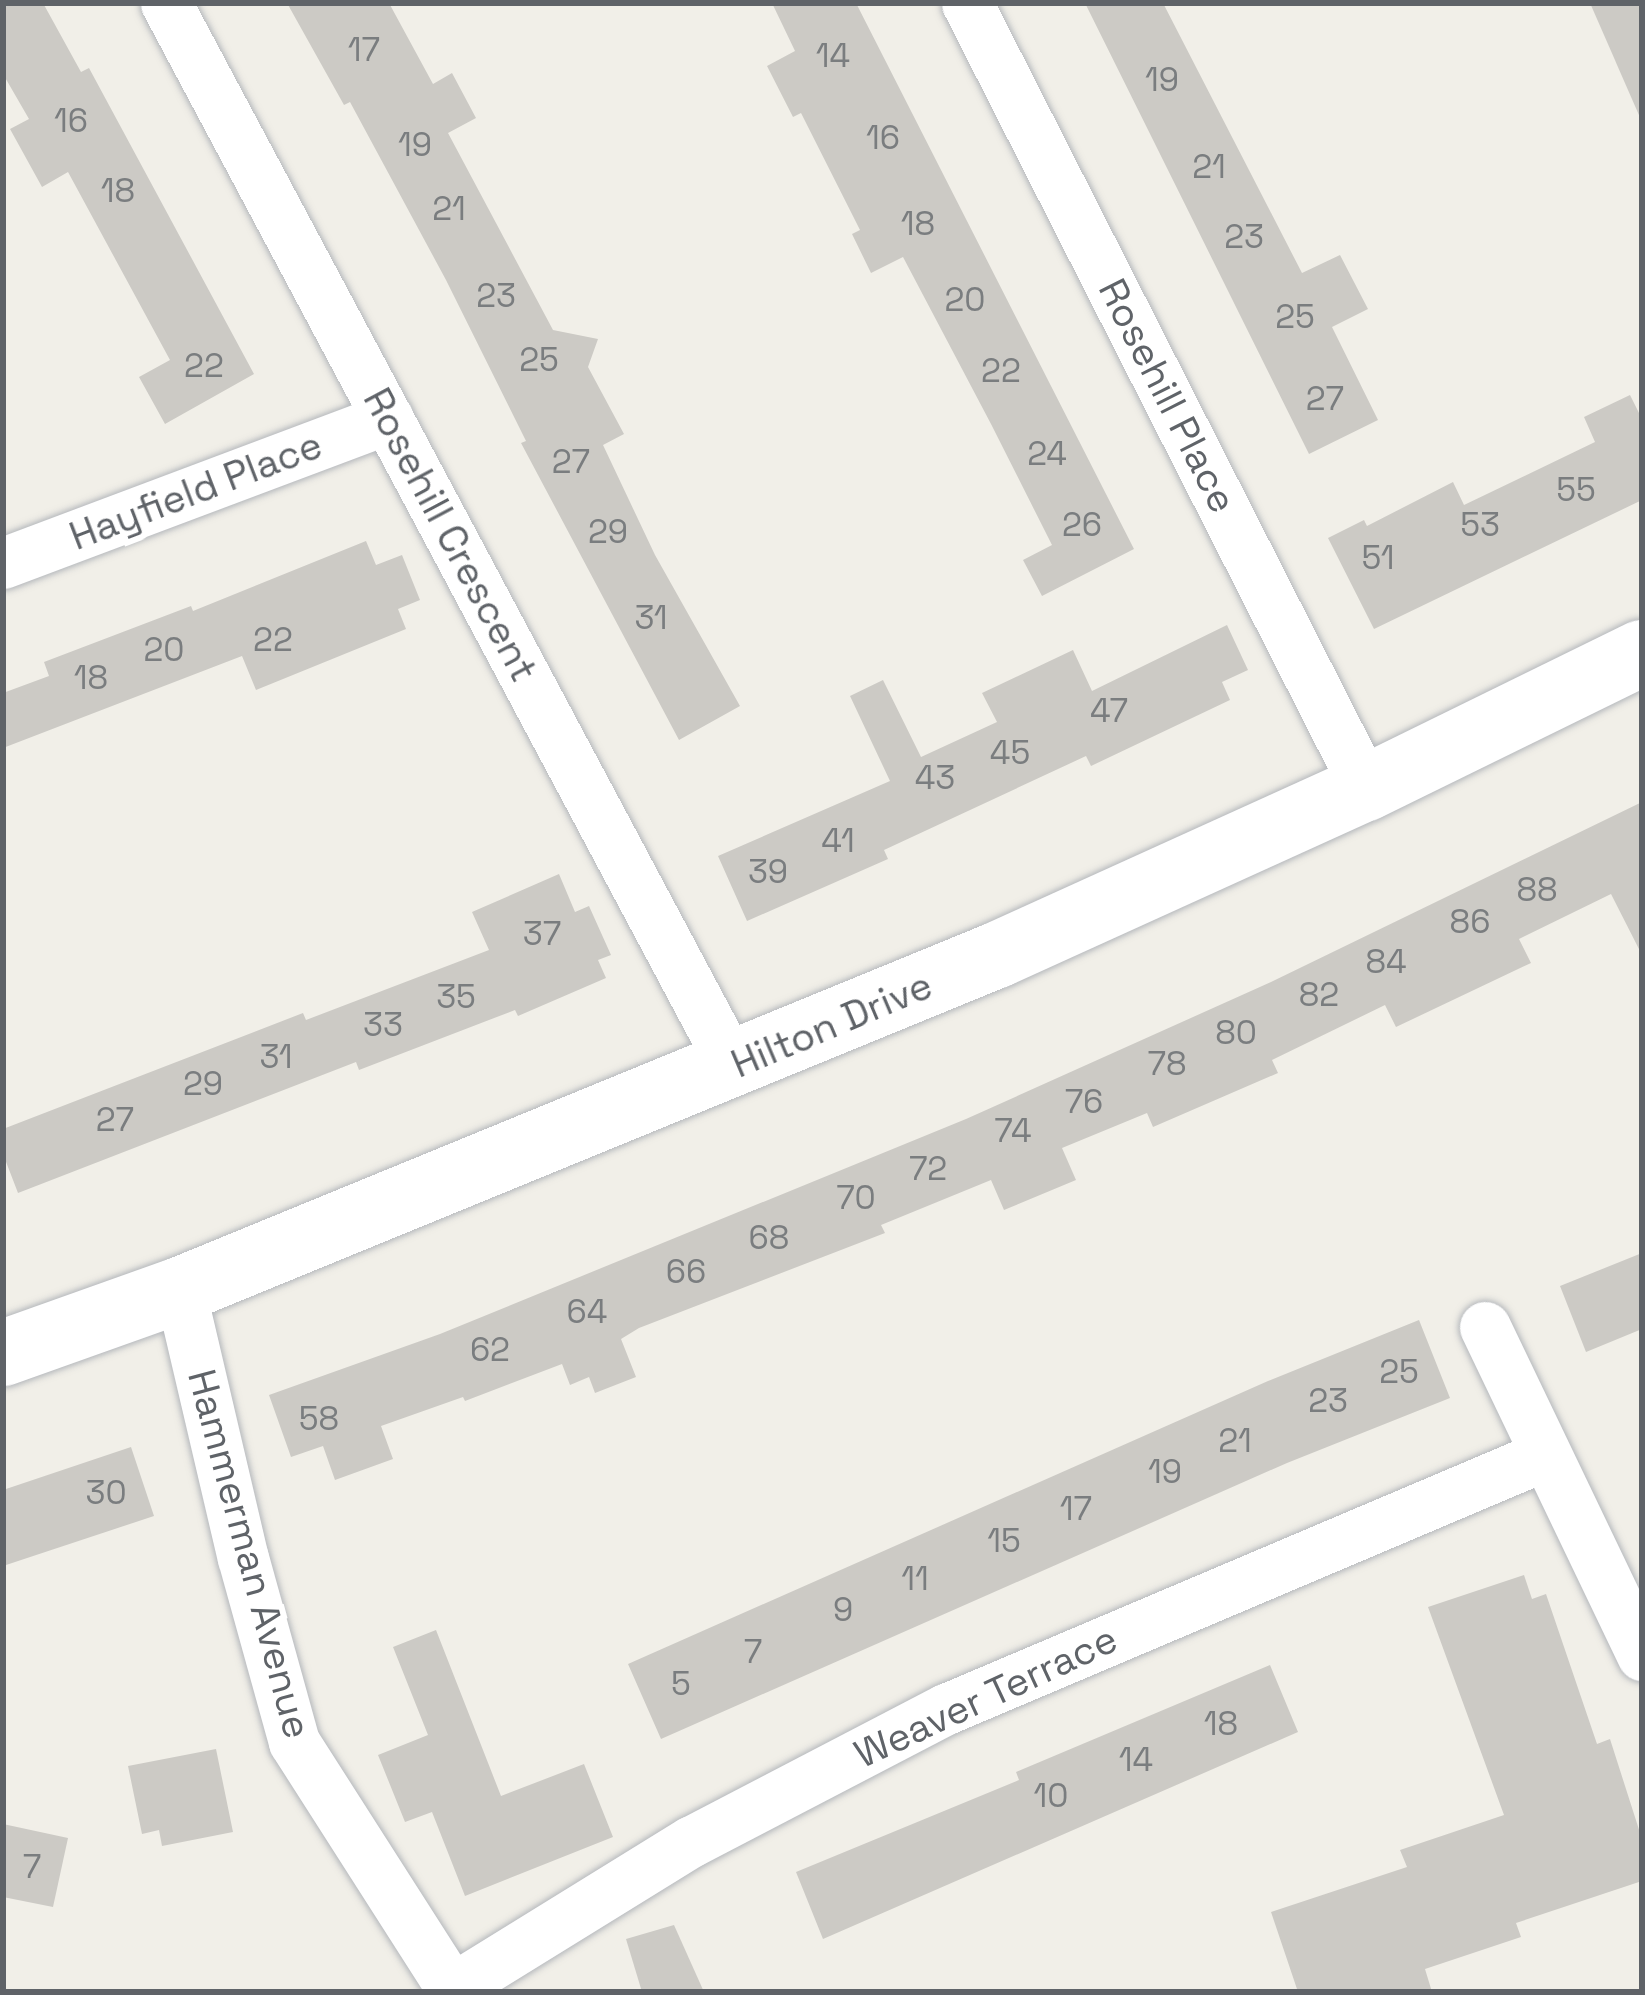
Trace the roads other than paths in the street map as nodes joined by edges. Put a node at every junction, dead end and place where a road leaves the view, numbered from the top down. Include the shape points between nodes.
1 (166, 3) edge
2 (968, 3) edge
3 (388, 418) junction
4 (3, 563) edge
5 (1642, 653) edge
6 (1366, 788) junction
7 (733, 1067) junction
8 (180, 1290) junction
9 (1485, 1327) dead end
10 (3, 1353) edge
11 (1545, 1455) junction
12 (1624, 1570) edge
13 (1642, 1655) edge
14 (453, 1991) edge

1 - 3 street, Rosehill Crescent
2 - 6 street, Rosehill Place
3 - 4 street, Hayfield Place
3 - 7 street, Rosehill Crescent
5 - 6 street, Hilton Drive
6 - 7 street, Hilton Drive
7 - 8 street, Hilton Drive
8 - 10 street, Hilton Drive
8 - 14 street, Hammerman Avenue via 294,1742
9 - 11 street
11 - 12 street
11 - 14 street, Weaver Terrace via 946,1708 692,1841
12 - 13 street

